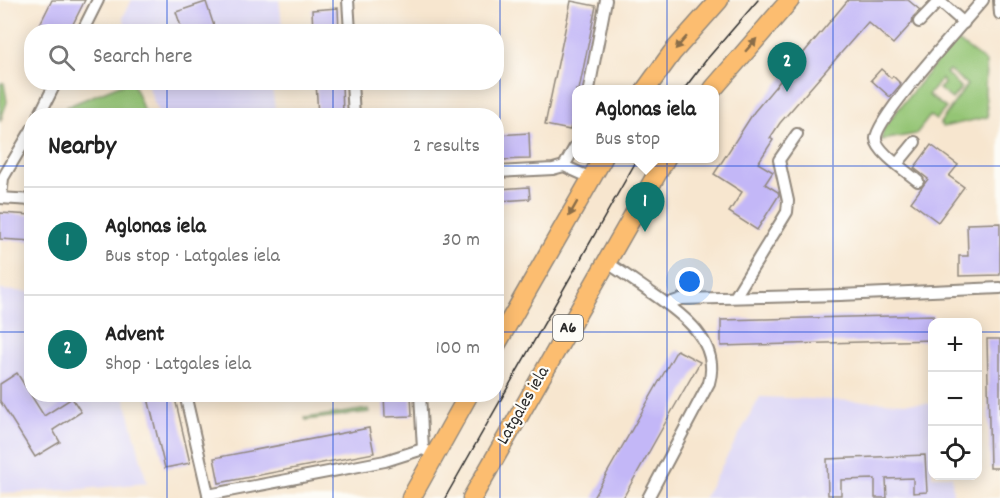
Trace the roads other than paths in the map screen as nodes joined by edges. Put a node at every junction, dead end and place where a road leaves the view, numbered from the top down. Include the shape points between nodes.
1 (98, 0) edge
2 (348, 0) edge
3 (606, 0) edge
4 (718, 0) edge
5 (790, 0) edge
6 (983, 0) edge
7 (999, 0) edge
8 (938, 1) edge
9 (1000, 14) edge
10 (919, 22) dead end
11 (964, 23) junction
12 (86, 24) edge
13 (350, 24) edge
14 (589, 85) edge
15 (650, 85) edge
16 (717, 85) edge
17 (52, 90) edge
18 (352, 90) edge
19 (43, 108) edge
20 (354, 108) edge
21 (797, 134) dead end
22 (915, 142) dead end
23 (24, 143) edge
24 (572, 152) edge
25 (600, 163) edge
26 (664, 163) edge
27 (897, 164) junction
28 (564, 166) junction
29 (504, 172) edge
30 (591, 178) junction
31 (918, 181) dead end
32 (0, 198) edge
33 (24, 200) edge
34 (606, 262) junction
35 (1000, 288) edge
36 (735, 297) junction
37 (667, 304) junction
38 (504, 331) edge
39 (187, 402) edge
40 (421, 402) edge
41 (463, 402) edge
42 (429, 452) junction
43 (237, 494) edge
44 (209, 496) edge
45 (411, 498) edge
46 (472, 498) edge
47 (648, 498) edge

1 - 12 street
2 - 13 street
3 - 14 street
4 -> 15 highway
16 -> 5 highway
6 - 11 street
7 - 9 street
8 - 10 street
8 - 11 street
11 - 27 street via 878,129 877,145
17 - 19 street
18 - 20 street
21 - 36 street via 779,160 787,212
22 - 27 street
23 - 32 street via 3,178
24 - 28 street
25 - 30 highway
26 - 34 highway, Latgales iela / A6
27 - 31 street
28 - 29 street
28 - 30 street
30 -> 38 highway
32 - 33 street
34 - 37 street
34 - 46 highway, Latgales iela / A6
35 - 36 street
36 - 37 street via 681,299
37 - 47 street via 696,329 710,355 712,373
39 - 44 street
40 - 42 street
41 - 42 highway
42 - 43 street
42 - 45 highway
43 - 44 street

